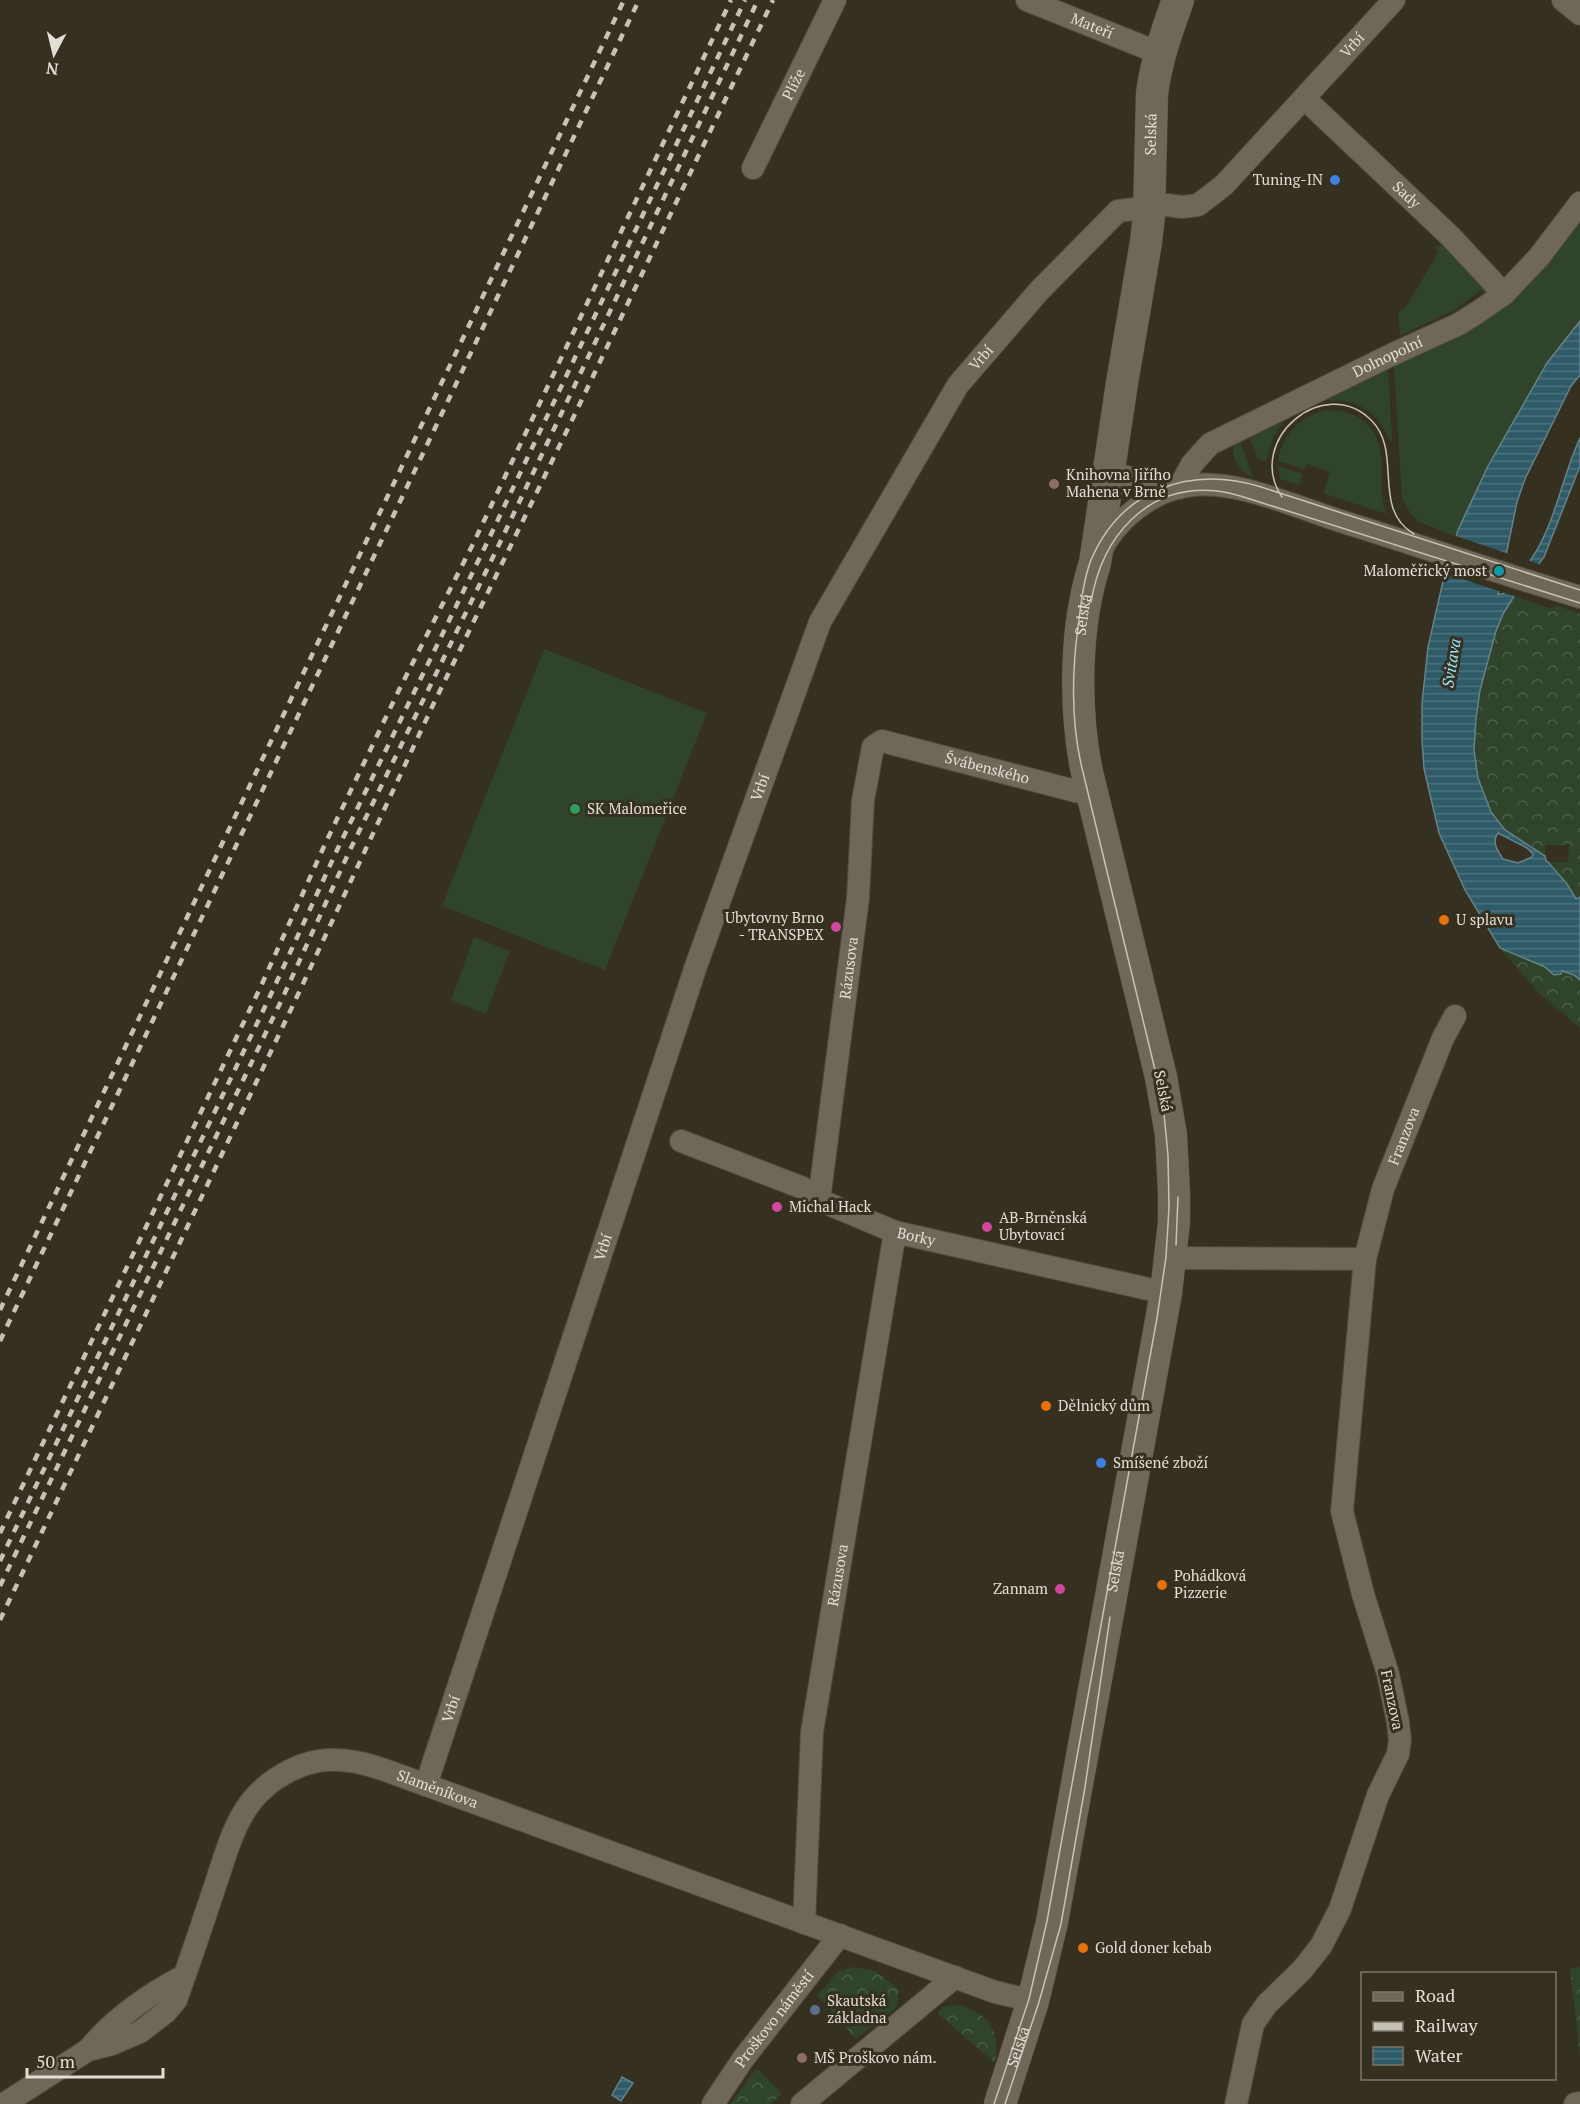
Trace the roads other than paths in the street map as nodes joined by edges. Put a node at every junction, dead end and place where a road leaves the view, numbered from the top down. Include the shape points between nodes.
1 (835, 0) edge
2 (1027, 0) edge
3 (1178, 0) edge
4 (1394, 0) edge
5 (1563, 0) edge
6 (1580, 14) edge
7 (1157, 64) junction
8 (1304, 98) junction
9 (753, 168) dead end
10 (1580, 203) edge
11 (1149, 207) junction
12 (1504, 294) junction
13 (1108, 473) junction
14 (1179, 488) junction
15 (1095, 563) junction
16 (1580, 597) edge
17 (882, 741) joint
18 (1092, 793) junction
19 (1455, 1016) dead end
20 (681, 1141) dead end
21 (819, 1200) junction
22 (895, 1232) junction
23 (1182, 1259) junction
24 (1365, 1259) junction
25 (1166, 1293) junction
26 (426, 1785) junction
27 (804, 1923) junction
28 (840, 1935) junction
29 (955, 1977) junction
30 (1033, 2001) junction
31 (1006, 2103) edge
32 (1580, 2103) edge
33 (4, 2104) edge
34 (713, 2104) edge
35 (802, 2104) edge
36 (1236, 2104) edge
37 (1575, 2104) edge

1 - 9 street, Plíže
2 - 7 street, Mateří
3 - 7 main road, Selská
4 - 8 street, Vrbí
5 - 6 street
7 - 11 main road, Selská via 1150,115
8 - 11 street, Vrbí via 1224,185 1198,205
8 - 12 street, Sady via 1450,236
10 - 12 street, Dolnopolní via 1539,257
11 - 13 main road, Selská
11 - 26 street, Vrbí via 1118,210 968,372 826,609 647,1112
12 - 14 street, Dolnopolní via 1458,324 1210,444 1192,464
13 - 14 street
13 - 15 main road, Selská
14 - 15 street via 1157,496 1129,515 1109,536
14 - 16 street via 1208,484 1236,488
15 - 18 main road, Selská via 1088,591 1077,693 1081,743
17 - 18 street, Švábenského
17 - 21 street, Rázusova via 873,747 862,800 858,898
18 - 23 main road, Selská via 1168,1113
19 - 24 street, Franzova via 1383,1189
20 - 21 street, Borky via 803,1188
21 - 22 street, Borky
22 - 25 street, Borky
22 - 27 street, Rázusova via 812,1732
23 - 24 street
23 - 25 main road, Selská
24 - 36 street, Franzova via 1342,1511 1388,1674 1398,1722 1398,1754 1378,1795 1340,1910 1321,1946 1253,2024
25 - 30 main road, Selská via 1076,1796
26 - 27 street, Slaměníkova
26 - 33 street, Slaměníkova via 335,1759 315,1761 289,1771 268,1785 250,1803 232,1836 184,1976 106,2030 88,2050
27 - 28 street
28 - 29 street
28 - 34 street, Proškovo náměstí via 743,2059
29 - 30 street
29 - 35 street
30 - 31 main road, Selská
32 - 37 street

